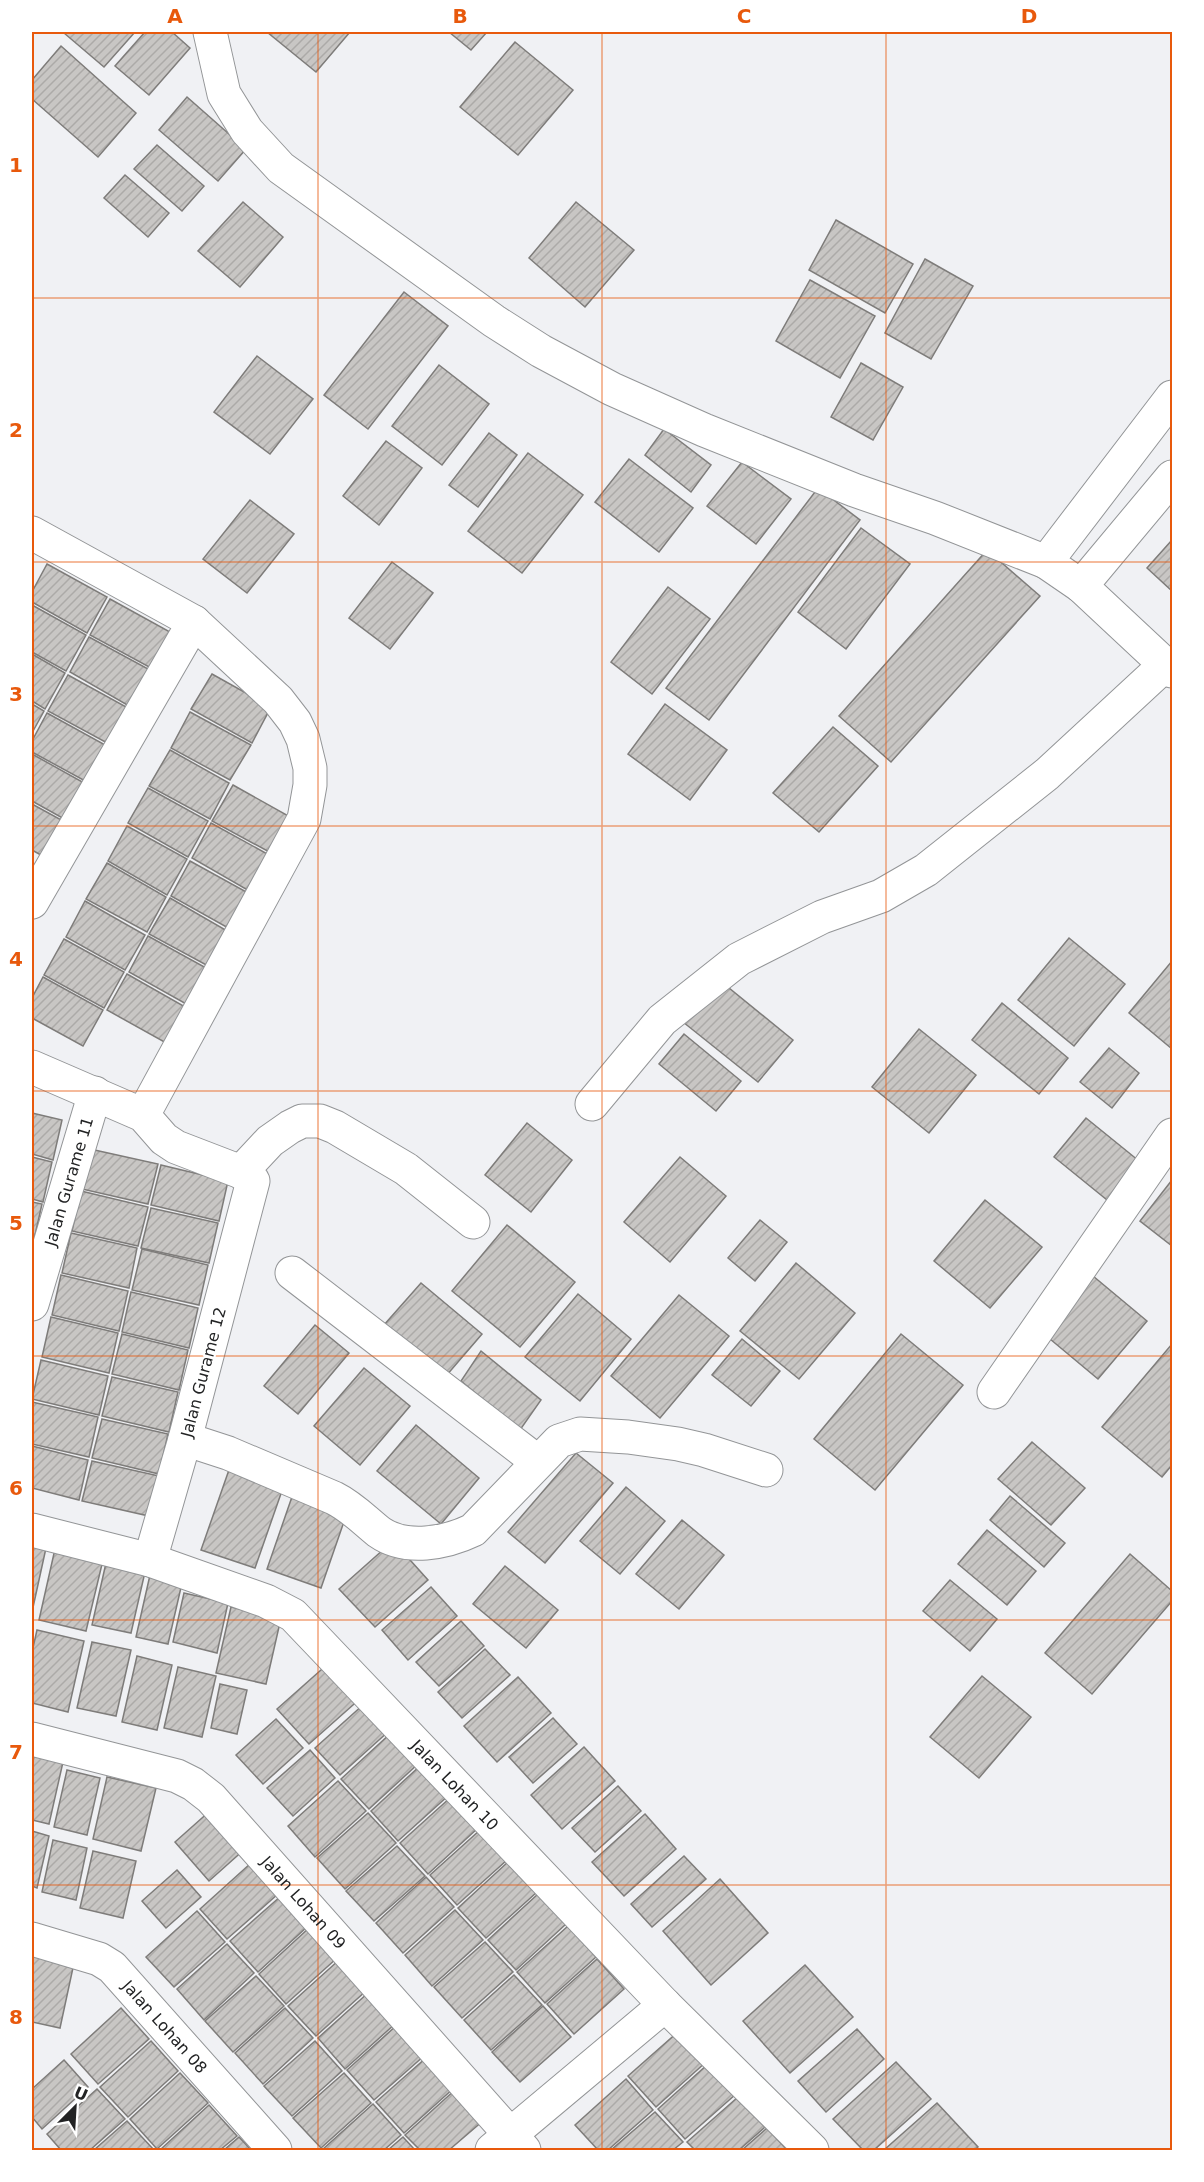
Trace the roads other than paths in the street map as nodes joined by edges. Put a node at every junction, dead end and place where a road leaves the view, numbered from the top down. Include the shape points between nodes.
1 (210, 32) edge
2 (1173, 398) edge
3 (1173, 477) edge
4 (32, 533) edge
5 (1046, 562) junction
6 (1081, 586) junction
7 (194, 622) junction
8 (1169, 668) edge
9 (32, 902) edge
10 (32, 1067) edge
11 (95, 1093) junction
12 (592, 1104) dead end
13 (143, 1115) junction
14 (1173, 1135) edge
15 (247, 1177) junction
16 (473, 1222) dead end
17 (292, 1273) dead end
18 (32, 1305) edge
19 (994, 1392) dead end
20 (185, 1439) junction
21 (538, 1462) junction
22 (766, 1470) dead end
23 (32, 1530) edge
24 (150, 1560) junction
25 (32, 1739) edge
26 (32, 1939) edge
27 (665, 2005) junction
28 (508, 2145) edge
29 (275, 2151) edge
30 (812, 2151) edge

1 - 5 street via 224,94 247,131 281,168 541,351 612,389 704,429
2 - 5 street
3 - 6 street
4 - 7 street
5 - 6 street
6 - 8 street
7 - 9 street
7 - 13 street via 278,700 295,722 310,768 310,785 304,819
8 - 12 street via 1047,774 926,870 881,896 822,917 739,959 663,1020
10 - 11 street
11 - 13 street
11 - 18 street, Jalan Gurame 11
13 - 15 street via 176,1148
14 - 19 street
15 - 16 street via 270,1141 302,1121 320,1121 406,1169
15 - 20 street, Jalan Gurame 12
17 - 21 street
20 - 21 street via 334,1498 386,1536 414,1544 473,1530
20 - 24 street, Jalan Gurame 12
21 - 22 street via 570,1436 597,1434 704,1450
23 - 24 street, Jalan Lohan 10
24 - 27 street, Jalan Lohan 10 via 266,1601 293,1615
25 - 28 street, Jalan Lohan 09 via 177,1776 211,1798
26 - 29 street, Jalan Lohan 08 via 99,1959 112,1967
27 - 28 street
27 - 30 street, Jalan Lohan 10

